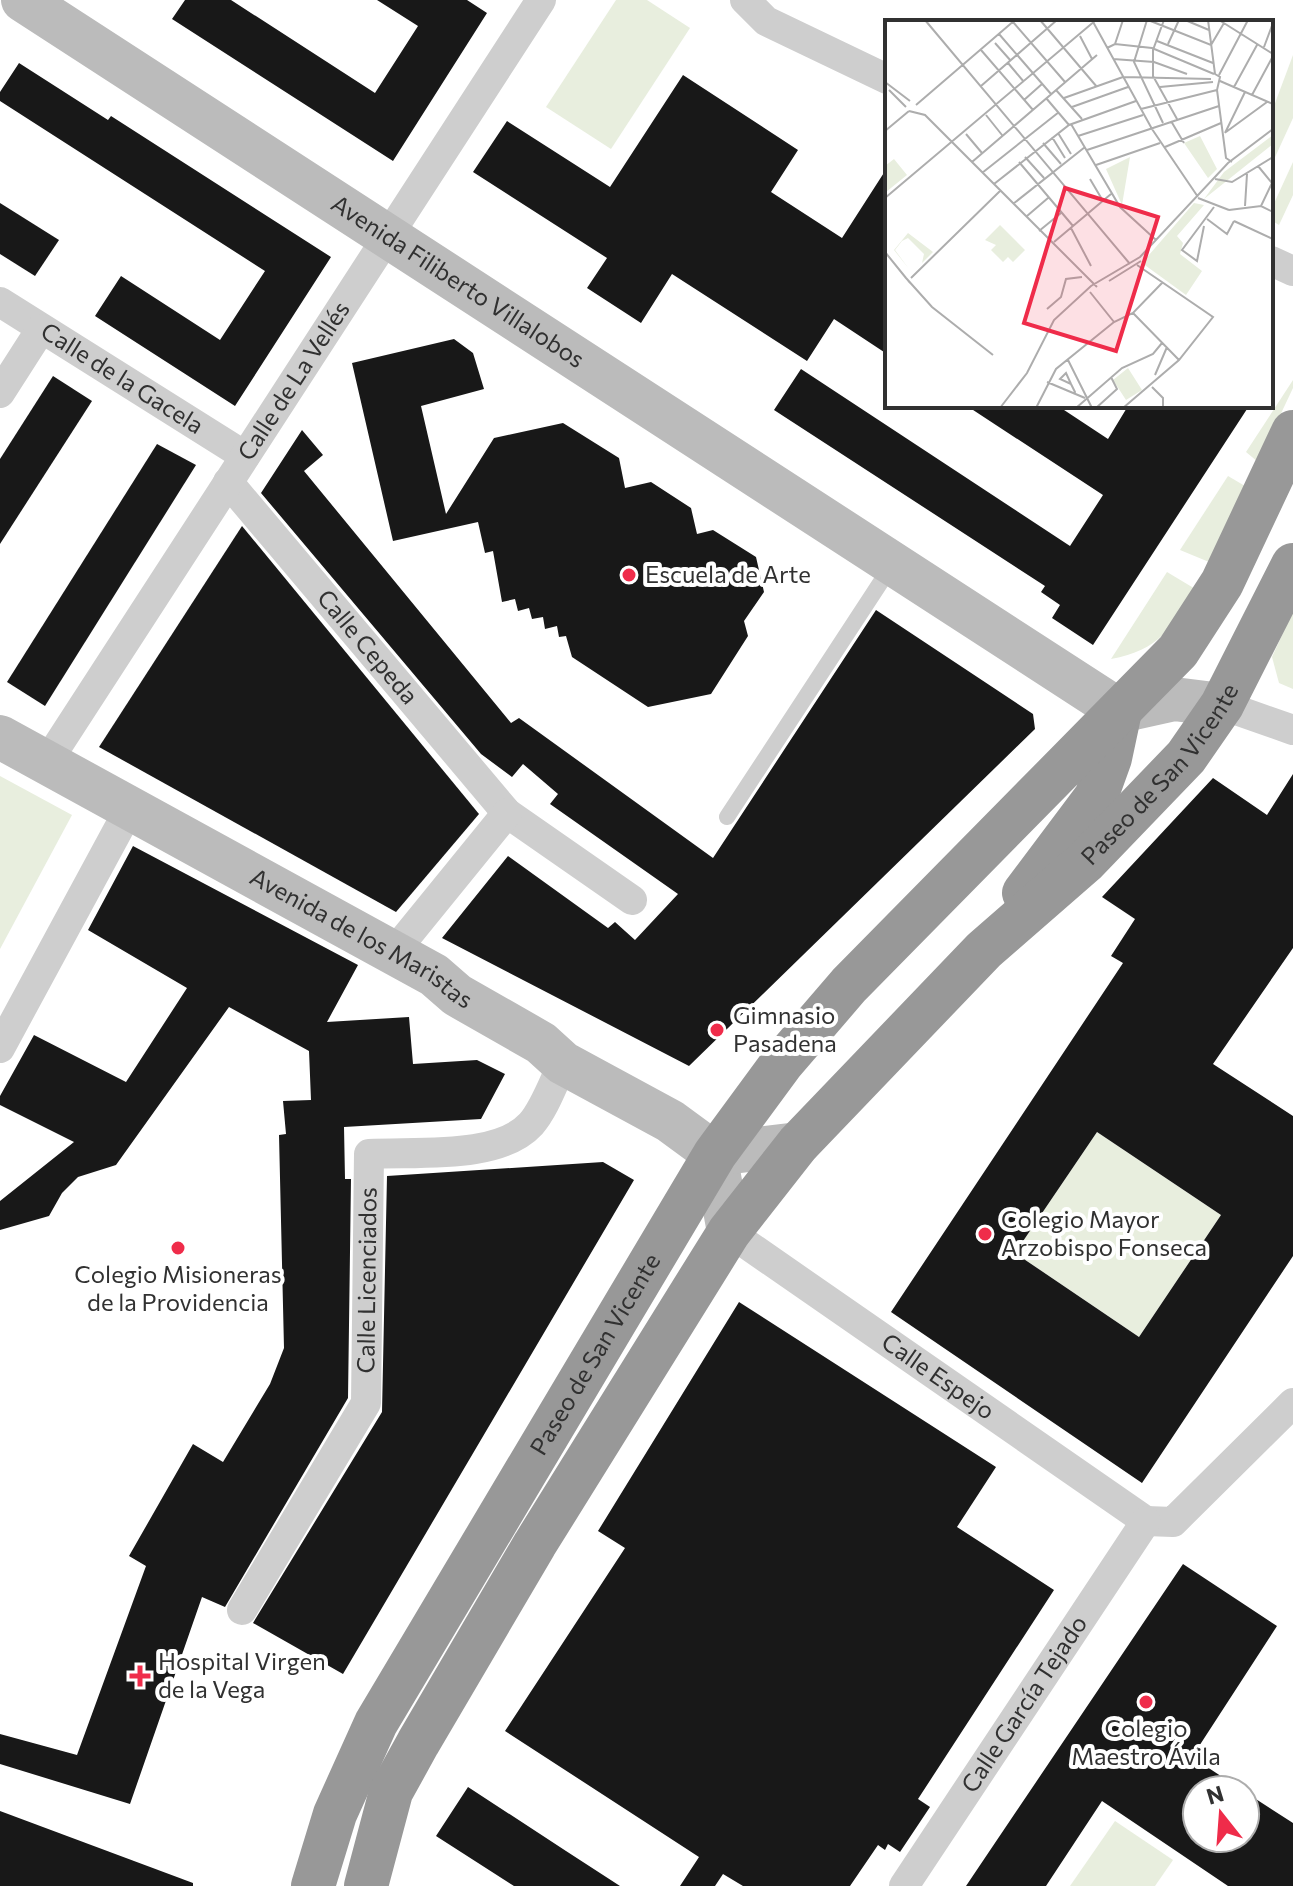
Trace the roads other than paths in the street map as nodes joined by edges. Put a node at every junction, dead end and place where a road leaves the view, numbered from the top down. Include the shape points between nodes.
1 (23, 0) edge
2 (745, 0) edge
3 (531, 4) edge
4 (885, 78) edge
5 (388, 235) junction
6 (1273, 262) edge
7 (1293, 271) edge
8 (0, 302) edge
9 (41, 329) junction
10 (0, 393) edge
11 (1293, 432) edge
12 (245, 456) junction
13 (228, 482) junction
14 (893, 564) junction
15 (1293, 565) edge
16 (1222, 705) junction
17 (1120, 711) junction
18 (1293, 730) edge
19 (0, 737) edge
20 (47, 762) junction
21 (131, 806) junction
22 (507, 813) junction
23 (727, 817) dead end
24 (632, 900) dead end
25 (984, 950) junction
26 (394, 952) junction
27 (0, 1048) edge
28 (563, 1063) junction
29 (798, 1144) junction
30 (725, 1161) junction
31 (729, 1232) junction
32 (1293, 1403) edge
33 (1146, 1521) junction
34 (242, 1610) dead end
35 (313, 1886) edge
36 (366, 1886) edge
37 (904, 1886) edge

1 - 5 main road, Avenida Filiberto Villalobos
2 - 4 street via 766,21
3 - 5 street, Calle de La Vellés
5 - 12 street, Calle de La Vellés
5 - 14 main road, Avenida Filiberto Villalobos
6 - 7 street
8 - 9 street, Calle de la Gacela
9 - 10 street
9 - 12 street, Calle de la Gacela
11 - 17 highway, Paseo de San Vicente via 1222,583 1178,651
12 - 13 street, Calle de La Vellés
13 - 20 street, Calle de La Vellés
13 - 22 street, Calle Cepeda
14 - 17 main road, Avenida Filiberto Villalobos
14 - 23 lane
15 - 16 highway, Paseo de San Vicente
16 - 17 main road via 1174,699
16 - 18 street
16 - 25 highway, Paseo de San Vicente via 1186,757 1085,862
17 - 25 highway, Paseo de San Vicente via 1096,797
17 - 30 highway, Paseo de San Vicente via 833,1003
19 - 20 main road, Avenida de los Maristas
20 - 21 main road, Avenida de los Maristas
21 - 26 main road, Avenida de los Maristas
21 - 27 street
22 - 24 street, Calle Cepeda
22 - 26 street
25 - 29 highway, Paseo de San Vicente
26 - 28 main road, Avenida de los Maristas via 541,1043
28 - 30 main road, Avenida de los Maristas via 670,1121
28 - 34 street, Calle Licenciados via 534,1121 515,1138 495,1147 369,1154 366,1403
29 - 30 main road
29 - 31 highway, Paseo de San Vicente
30 - 31 main road
30 - 35 highway, Paseo de San Vicente via 376,1723 335,1814
31 - 33 street, Calle Espejo
31 - 36 highway, Paseo de San Vicente via 418,1743 391,1792
32 - 33 street via 1173,1522
33 - 37 street, Calle García Tejado

